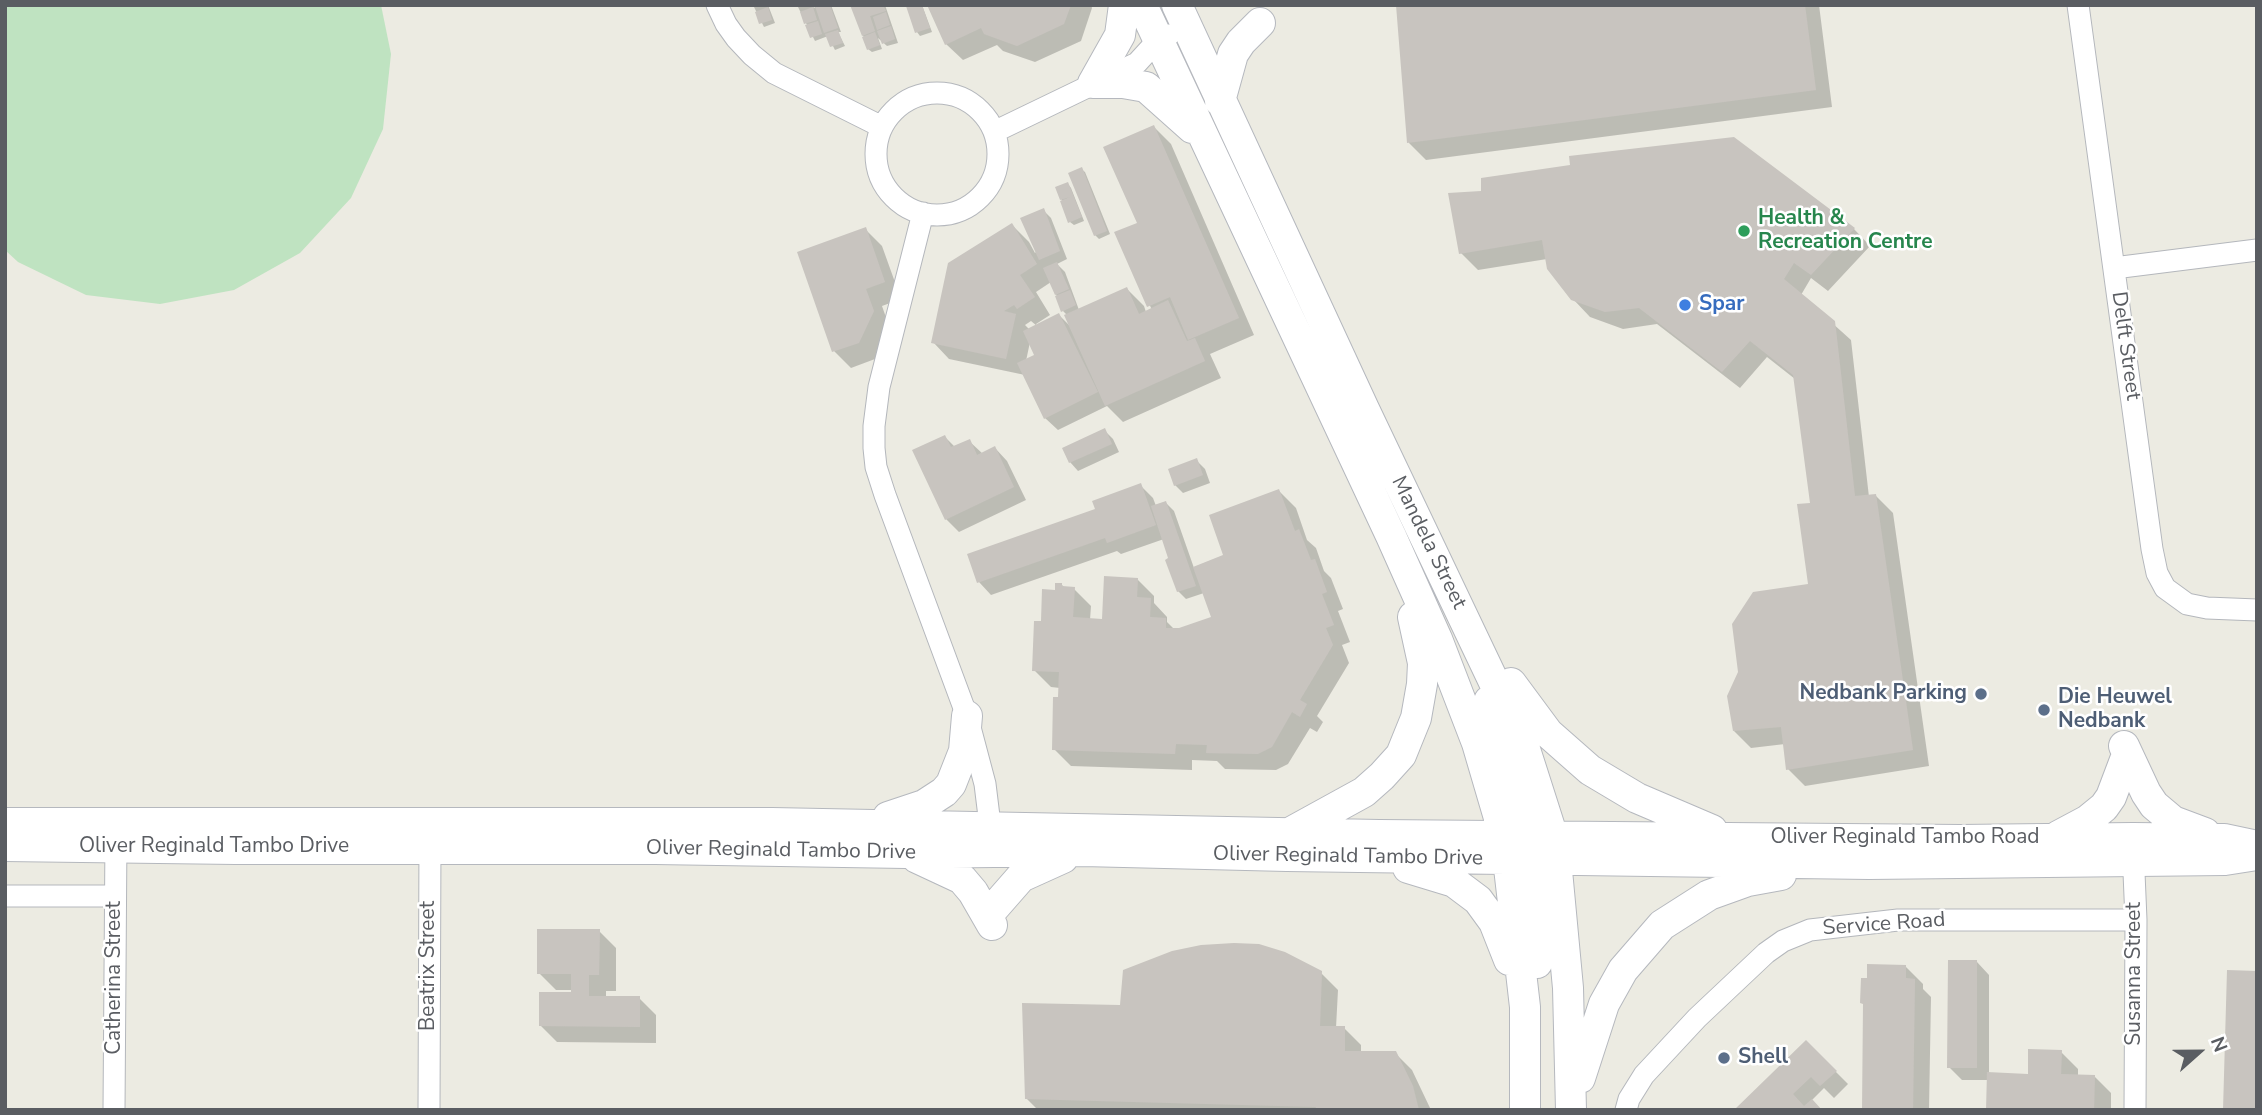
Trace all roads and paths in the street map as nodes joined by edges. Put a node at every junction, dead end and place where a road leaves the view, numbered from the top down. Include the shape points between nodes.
1 (718, 5) edge
2 (1124, 5) edge
3 (1142, 5) edge
4 (2078, 5) edge
5 (1259, 23) dead end
6 (1187, 28) edge
7 (1164, 52) junction
8 (1093, 83) junction
9 (1220, 101) junction
10 (882, 127) junction
11 (994, 132) junction
12 (1204, 140) junction
13 (923, 213) junction
14 (2257, 250) edge
15 (2114, 268) junction
16 (1391, 536) junction
17 (2257, 610) edge
18 (1467, 624) junction
19 (967, 716) junction
20 (5, 823) edge
21 (857, 825) junction
22 (1290, 833) junction
23 (116, 834) junction
24 (430, 835) junction
25 (1729, 837) junction
26 (2055, 838) junction
27 (2224, 839) junction
28 (992, 840) junction
29 (1510, 843) junction
30 (5, 846) edge
31 (2257, 846) edge
32 (2133, 849) junction
33 (1083, 851) junction
34 (1962, 851) junction
35 (1550, 852) junction
36 (905, 853) junction
37 (2257, 855) edge
38 (1365, 858) junction
39 (1868, 864) junction
40 (5, 896) edge
41 (115, 896) junction
42 (2136, 920) junction
43 (1525, 1007) junction
44 (1572, 1109) edge
45 (114, 1110) edge
46 (429, 1110) edge
47 (1525, 1110) edge
48 (1626, 1110) edge
49 (2135, 1110) edge

1 - 10 street via 736,38 774,73
2 - 8 main road via 1120,36
3 - 7 main road, Mandela Street
4 - 15 street, Delft Street
5 - 9 main road via 1233,54
6 - 7 street
6 - 9 main road, Mandela Street
7 - 8 street
7 - 12 main road, Mandela Street
8 - 11 street
8 - 12 main road via 1146,88
9 - 18 main road, Mandela Street
10 - 11 street via 913,97 942,93 972,104
10 - 13 street via 876,148 878,170 887,190 903,205
11 - 13 street via 998,152 987,189 958,211
12 - 16 main road, Mandela Street
13 - 19 street via 880,387 874,448 885,495
14 - 15 street
15 - 17 street, Delft Street via 2157,573 2165,588 2187,604
16 - 22 main road via 1423,663 1420,704 1409,739 1393,765 1364,792
16 - 29 main road, Mandela Street via 1437,639
18 - 25 main road via 1568,752 1615,787
18 - 29 main road via 1516,795 1520,819
18 - 35 main road, Mandela Street via 1523,743
19 - 21 main road via 961,763 944,792 910,811
19 - 28 street via 981,766
20 - 23 main road, Oliver Reginald Tambo Drive
21 - 24 main road, Oliver Reginald Tambo Drive
21 - 28 main road, Oliver Reginald Tambo Drive
22 - 28 main road, Oliver Reginald Tambo Drive
22 - 29 main road, Oliver Reginald Tambo Drive
23 - 24 main road, Oliver Reginald Tambo Drive
23 - 30 main road, Oliver Reginald Tambo Drive
23 - 41 street, Catherina Street
24 - 36 main road, Oliver Reginald Tambo Drive
24 - 46 street, Beatrix Street
25 - 34 main road, Oliver Reginald Tambo Road
25 - 35 main road, Oliver Reginald Tambo Road
26 - 27 main road via 2104,807 2125,753 2163,814 2185,827
26 - 32 main road, Oliver Reginald Tambo Road
26 - 34 main road, Oliver Reginald Tambo Road
27 - 31 main road, Oliver Reginald Tambo Road
27 - 32 main road, Oliver Reginald Tambo Road
28 - 33 main road, Oliver Reginald Tambo Drive
28 - 36 main road, Oliver Reginald Tambo Drive
29 - 35 main road, Oliver Reginald Tambo Drive
29 - 38 main road, Oliver Reginald Tambo Drive
29 - 43 main road, Mandela Street
32 - 34 main road, Oliver Reginald Tambo Road
32 - 37 main road, Oliver Reginald Tambo Road via 2225,860
32 - 42 street, Susanna Street
33 - 36 main road via 1021,877 992,917 962,879
33 - 38 main road, Oliver Reginald Tambo Drive
34 - 39 main road, Oliver Reginald Tambo Road
35 - 39 main road, Oliver Reginald Tambo Road
35 - 43 main road via 1536,887 1536,981
35 - 44 main road, Mandela Street via 1568,988
38 - 43 main road via 1442,877 1478,900 1502,938
39 - 44 main road via 1748,881 1709,895 1662,925 1623,970 1604,1004
40 - 41 street
41 - 45 street, Catherina Street
42 - 48 street, Service Road via 1898,919 1810,930 1766,953 1714,1002 1644,1075
42 - 49 street, Susanna Street
43 - 47 main road, Mandela Street

